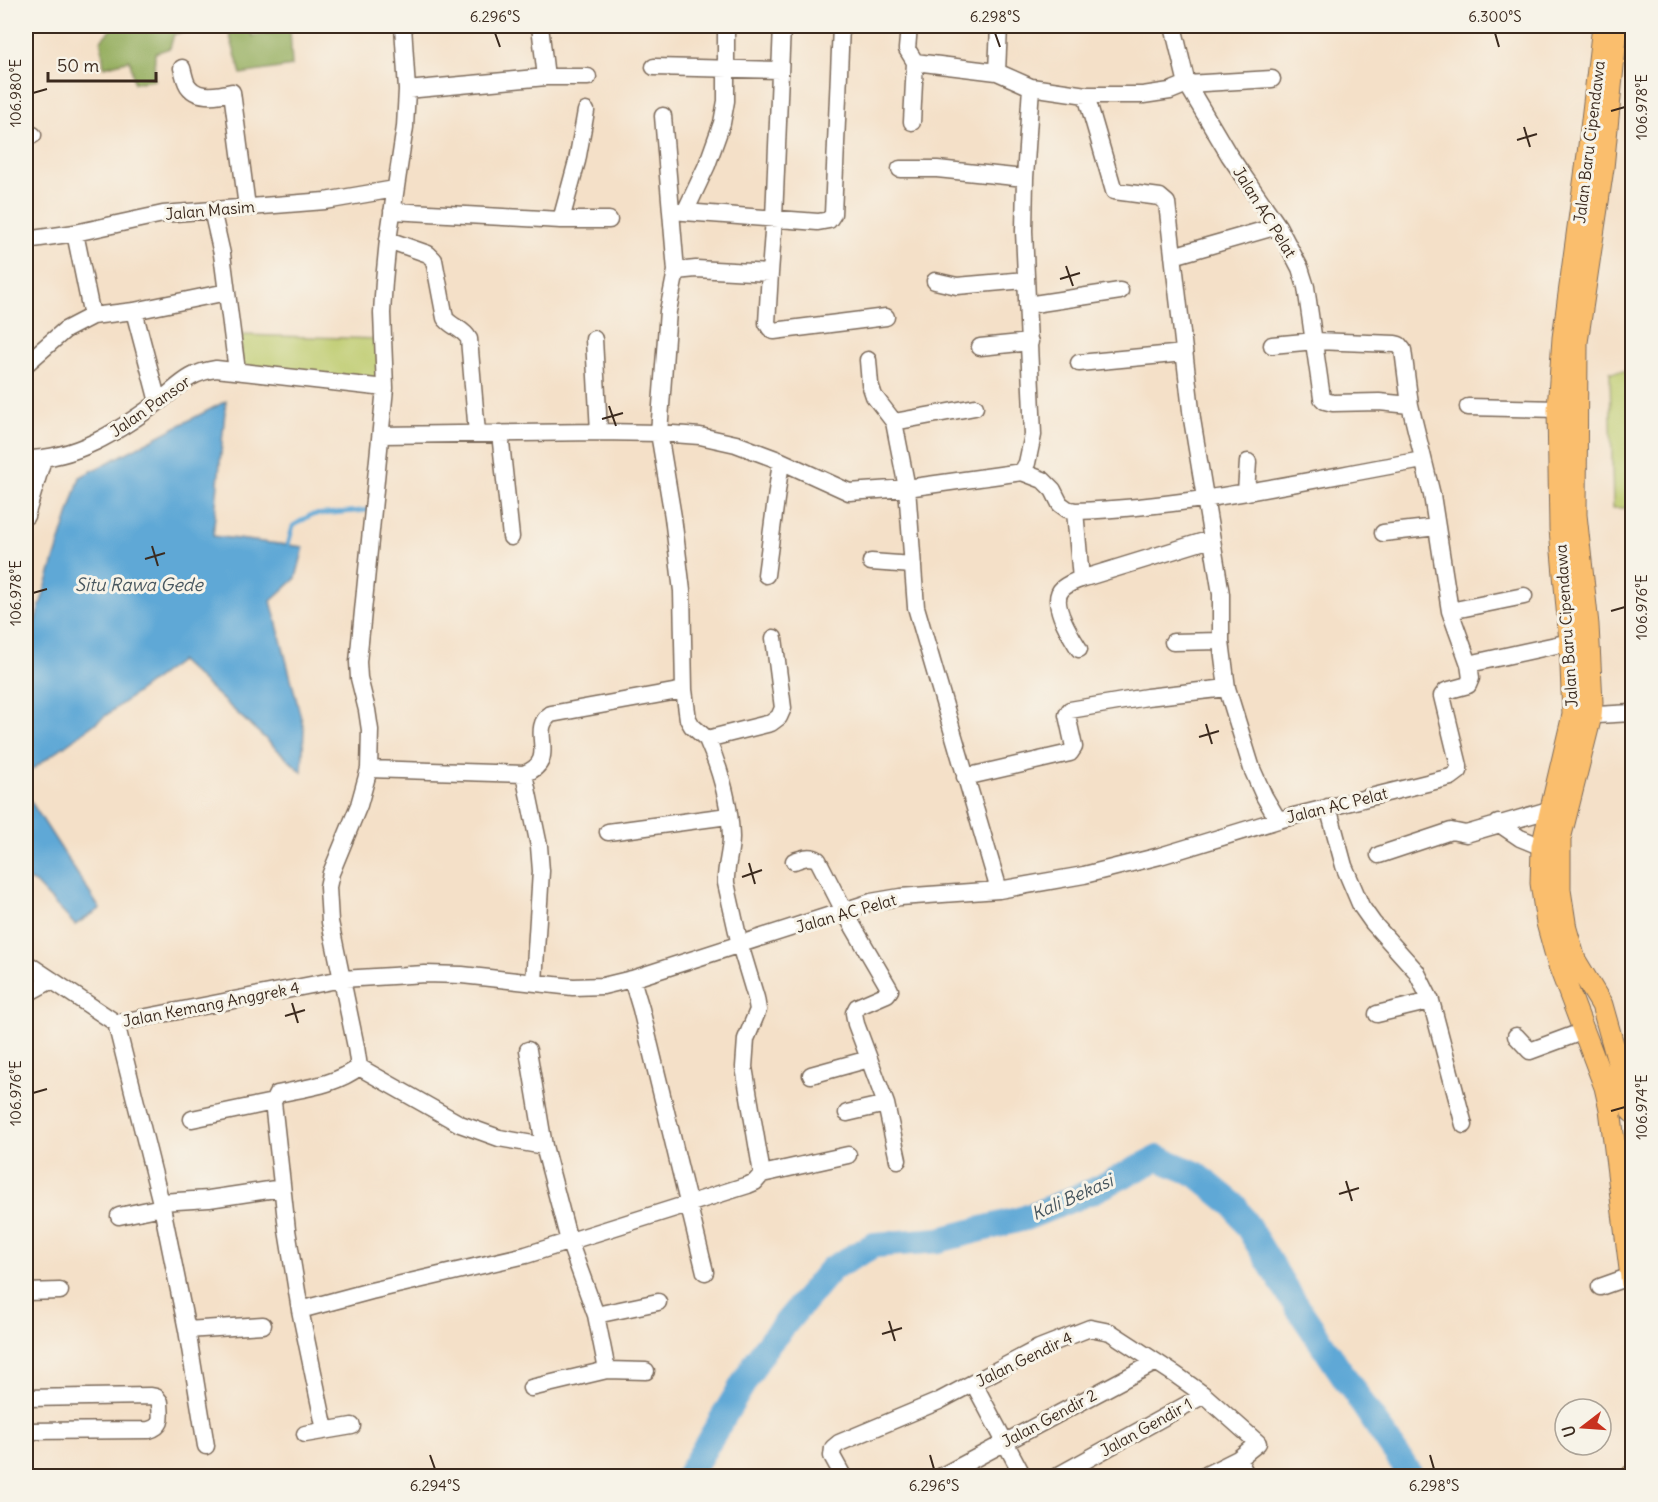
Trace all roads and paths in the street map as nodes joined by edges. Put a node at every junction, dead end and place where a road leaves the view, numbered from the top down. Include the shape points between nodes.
1 (403, 26) edge
2 (540, 26) edge
3 (726, 26) edge
4 (782, 26) edge
5 (841, 26) edge
6 (909, 26) edge
7 (999, 26) edge
8 (1173, 26) edge
9 (1603, 26) edge
10 (1617, 26) edge
11 (915, 62) junction
12 (654, 67) dead end
13 (182, 68) dead end
14 (724, 69) junction
15 (780, 70) junction
16 (997, 72) junction
17 (546, 77) junction
18 (588, 77) dead end
19 (1272, 78) dead end
20 (1187, 84) junction
21 (1031, 87) junction
22 (407, 90) junction
23 (1086, 95) junction
24 (586, 111) dead end
25 (663, 116) dead end
26 (912, 122) dead end
27 (900, 169) dead end
28 (1024, 178) junction
29 (395, 189) junction
30 (247, 207) junction
31 (212, 210) junction
32 (392, 211) junction
33 (678, 212) junction
34 (774, 218) junction
35 (561, 220) junction
36 (609, 220) dead end
37 (1278, 226) junction
38 (26, 230) edge
39 (75, 233) junction
40 (26, 240) edge
41 (388, 240) junction
42 (1173, 256) junction
43 (676, 271) junction
44 (770, 273) junction
45 (1026, 280) junction
46 (935, 281) dead end
47 (1120, 291) dead end
48 (227, 292) junction
49 (1027, 305) junction
50 (134, 311) junction
51 (92, 316) junction
52 (886, 317) dead end
53 (594, 339) dead end
54 (1315, 341) junction
55 (1030, 342) junction
56 (1272, 345) dead end
57 (980, 347) dead end
58 (1184, 353) junction
59 (868, 360) dead end
60 (1079, 363) dead end
61 (26, 364) edge
62 (237, 371) junction
63 (385, 388) junction
64 (158, 402) junction
65 (1410, 405) junction
66 (975, 407) dead end
67 (1468, 407) dead end
68 (1564, 422) junction
69 (894, 423) junction
70 (599, 432) junction
71 (477, 433) junction
72 (501, 433) junction
73 (659, 433) junction
74 (381, 435) junction
75 (26, 459) edge
76 (43, 459) junction
77 (1423, 459) junction
78 (781, 461) junction
79 (1248, 462) dead end
80 (1022, 472) junction
81 (907, 488) junction
82 (1246, 492) junction
83 (1205, 500) junction
84 (1075, 511) junction
85 (26, 516) edge
86 (1437, 527) junction
87 (1383, 533) dead end
88 (511, 537) dead end
89 (1211, 539) junction
90 (871, 562) dead end
91 (913, 566) junction
92 (766, 575) dead end
93 (1081, 579) junction
94 (1524, 596) dead end
95 (1450, 610) junction
96 (774, 638) dead end
97 (1221, 641) junction
98 (1173, 642) dead end
99 (1570, 642) junction
100 (1079, 649) dead end
101 (1469, 664) junction
102 (1227, 688) junction
103 (684, 690) junction
104 (1632, 713) edge
105 (1582, 716) junction
106 (707, 739) junction
107 (369, 770) junction
108 (524, 774) junction
109 (965, 777) junction
110 (1328, 807) junction
111 (1552, 809) junction
112 (728, 816) junction
113 (1278, 820) junction
114 (1498, 823) junction
115 (608, 832) dead end
116 (1542, 847) junction
117 (1379, 855) dead end
118 (794, 861) dead end
119 (999, 890) junction
120 (844, 910) junction
121 (740, 945) junction
122 (26, 963) edge
123 (342, 979) junction
124 (632, 979) junction
125 (51, 980) junction
126 (534, 982) junction
127 (26, 994) edge
128 (1431, 1001) junction
129 (1377, 1014) dead end
130 (116, 1023) junction
131 (1584, 1031) junction
132 (1516, 1036) dead end
133 (528, 1050) dead end
134 (869, 1059) junction
135 (359, 1067) junction
136 (811, 1075) dead end
137 (273, 1102) junction
138 (886, 1104) junction
139 (1632, 1112) edge
140 (847, 1113) dead end
141 (192, 1119) dead end
142 (1464, 1125) dead end
143 (544, 1146) junction
144 (848, 1155) dead end
145 (898, 1160) dead end
146 (762, 1174) junction
147 (282, 1188) junction
148 (689, 1203) junction
149 (161, 1204) junction
150 (120, 1216) dead end
151 (1629, 1233) edge
152 (569, 1241) junction
153 (705, 1272) dead end
154 (1632, 1281) edge
155 (1600, 1287) dead end
156 (26, 1292) edge
157 (60, 1292) dead end
158 (658, 1302) dead end
159 (300, 1310) junction
160 (596, 1315) junction
161 (263, 1325) dead end
162 (187, 1330) junction
163 (1156, 1362) junction
164 (607, 1370) junction
165 (646, 1371) dead end
166 (974, 1384) junction
167 (531, 1388) dead end
168 (1204, 1395) junction
169 (26, 1398) edge
170 (352, 1426) dead end
171 (325, 1430) junction
172 (26, 1431) edge
173 (305, 1434) dead end
174 (1005, 1441) junction
175 (206, 1446) dead end
176 (1238, 1459) junction
177 (843, 1476) edge
178 (942, 1476) edge
179 (1023, 1476) edge
180 (1057, 1476) edge
181 (1204, 1476) edge
182 (1247, 1476) edge

1 - 22 street
2 - 17 street
3 - 14 street
4 - 15 street
5 - 34 street via 833,214 829,220 818,222
6 - 11 street via 907,49
7 - 16 street
8 - 20 street, Jalan AC Pelat
9 - 68 main road, Jalan Baru Cipendawa via 1563,338
10 - 68 main road, Jalan Baru Cipendawa via 1604,168
11 - 16 street
11 - 26 street
12 - 14 street
13 - 30 street via 186,84 195,92 215,96 232,92
14 - 15 street
14 - 33 street via 726,101 722,123 707,165
15 - 34 street
16 - 21 street
17 - 18 street
17 - 22 street
19 - 20 street
20 - 23 street via 1158,94
20 - 37 street, Jalan AC Pelat
21 - 23 street
21 - 28 street
22 - 29 street
23 - 42 street via 1114,191 1164,199
24 - 35 street
25 - 33 street
27 - 28 street
28 - 45 street
29 - 30 street, Jalan Masim via 325,201
29 - 32 street
30 - 31 street, Jalan Masim
31 - 39 street, Jalan Masim via 163,214
31 - 48 street
32 - 35 street
32 - 41 street
33 - 34 street
33 - 43 street
34 - 44 street
35 - 36 street
37 - 42 street
37 - 54 street, Jalan AC Pelat via 1300,268
38 - 40 street
39 - 40 street, Jalan Masim
39 - 51 street
41 - 63 street via 380,313
41 - 71 street via 428,254 434,260 445,318 469,339
42 - 58 street
43 - 44 street
43 - 73 street via 668,311
44 - 52 street via 767,323 774,331
45 - 46 street via 957,286
45 - 49 street
47 - 49 street
48 - 50 street
48 - 62 street
49 - 55 street
50 - 51 street
50 - 64 street
51 - 61 street via 66,330
53 - 70 street
54 - 56 street
54 - 65 street via 1400,345
54 - 65 street, Jalan AC Pelat via 1324,401
55 - 57 street
55 - 80 street via 1033,435
58 - 60 street
58 - 83 street
59 - 69 street via 874,396
62 - 63 street, Jalan Pansor
62 - 64 street, Jalan Pansor via 216,369 190,376
63 - 74 street
64 - 76 street, Jalan Pansor via 93,444
65 - 77 street
66 - 69 street
67 - 68 street
68 - 99 main road, Jalan Baru Cipendawa via 1560,529
68 - 105 main road, Jalan Baru Cipendawa via 1588,625 1592,702
69 - 81 street
70 - 72 street
70 - 73 street
71 - 72 street
71 - 74 street
72 - 88 street
73 - 78 street via 719,439
73 - 103 street via 682,591
74 - 107 street via 358,662 370,730
75 - 76 street, Jalan Pansor
76 - 85 street
77 - 82 street
77 - 86 street
78 - 81 street via 849,492
78 - 92 street
79 - 82 street
80 - 81 street
80 - 84 street via 1044,480 1059,504
81 - 91 street
82 - 83 street
83 - 84 street
83 - 89 street
84 - 93 street
86 - 87 street
86 - 95 street
89 - 93 street
89 - 97 street via 1221,594
90 - 91 street
91 - 109 street via 916,607
93 - 100 street via 1062,588 1058,595 1067,631
94 - 95 street
95 - 101 street
96 - 106 street via 783,708 779,717 771,723
97 - 98 street
97 - 102 street
99 - 101 street
99 - 105 main road, Jalan Baru Cipendawa
101 - 110 street, Jalan AC Pelat via 1470,683 1442,696 1459,766 1456,774
102 - 109 street via 1070,710 1067,715 1074,747 1070,753
102 - 113 street via 1252,769
103 - 106 street via 688,719
103 - 108 street via 551,714 542,725 541,763
104 - 105 street
105 - 111 main road, Jalan Baru Cipendawa
105 - 139 main road, Jalan Baru Cipendawa via 1560,839 1560,890 1575,960 1602,1005
106 - 112 street via 717,762
107 - 108 street
107 - 123 street via 328,887 330,922
108 - 126 street via 541,871
109 - 119 street
110 - 113 street, Jalan AC Pelat
110 - 128 street via 1344,866 1361,906 1416,971
111 - 114 street
111 - 116 main road, Jalan Baru Cipendawa
112 - 115 street
112 - 121 street via 731,838 725,873
113 - 119 street, Jalan AC Pelat via 1116,868
114 - 116 street
114 - 117 street via 1466,834 1451,831
116 - 131 main road, Jalan Baru Cipendawa via 1546,923
118 - 120 street via 807,857 818,860
119 - 120 street, Jalan AC Pelat via 900,897
120 - 121 street, Jalan AC Pelat
120 - 134 street via 890,990 855,1010
121 - 124 street, Jalan AC Pelat
121 - 146 street via 758,1010 746,1039 744,1067
122 - 125 street, Jalan Kemang Anggrek 4
123 - 126 street, Jalan AC Pelat via 426,974
123 - 130 street, Jalan Kemang Anggrek 4
123 - 135 street
124 - 126 street, Jalan AC Pelat via 590,988
124 - 148 street
125 - 127 street
125 - 130 street, Jalan Kemang Anggrek 4
128 - 129 street
128 - 142 street
130 - 149 street
131 - 132 street via 1530,1051
131 - 151 main road, Jalan Baru Cipendawa via 1610,1109
133 - 143 street
134 - 136 street
134 - 138 street
135 - 137 street via 338,1079 277,1094
135 - 143 street via 460,1124 499,1138
137 - 141 street
137 - 147 street
138 - 140 street
138 - 145 street
143 - 152 street
144 - 146 street
146 - 148 street via 748,1185
147 - 149 street
147 - 159 street
148 - 152 street
148 - 153 street
149 - 150 street
149 - 162 street
151 - 154 main road, Jalan Baru Cipendawa
152 - 159 street via 494,1264
152 - 160 street
154 - 155 street
156 - 157 street
158 - 160 street
159 - 171 street
160 - 164 street
161 - 162 street
162 - 175 street
163 - 166 street, Jalan Gendir 4 via 1110,1332 1090,1328 1039,1348
163 - 168 street, Jalan Gendir 4
163 - 174 street, Jalan Gendir 2
164 - 165 street
164 - 167 street
166 - 174 street
166 - 177 street, Jalan Gendir 4 via 839,1443 832,1456
168 - 176 street, Jalan Gendir 4 via 1258,1443
168 - 180 street, Jalan Gendir 1
169 - 172 street via 152,1396 160,1402 161,1423 149,1430
170 - 171 street
171 - 173 street
174 - 178 street, Jalan Gendir 2
174 - 179 street
176 - 181 street
176 - 182 street

